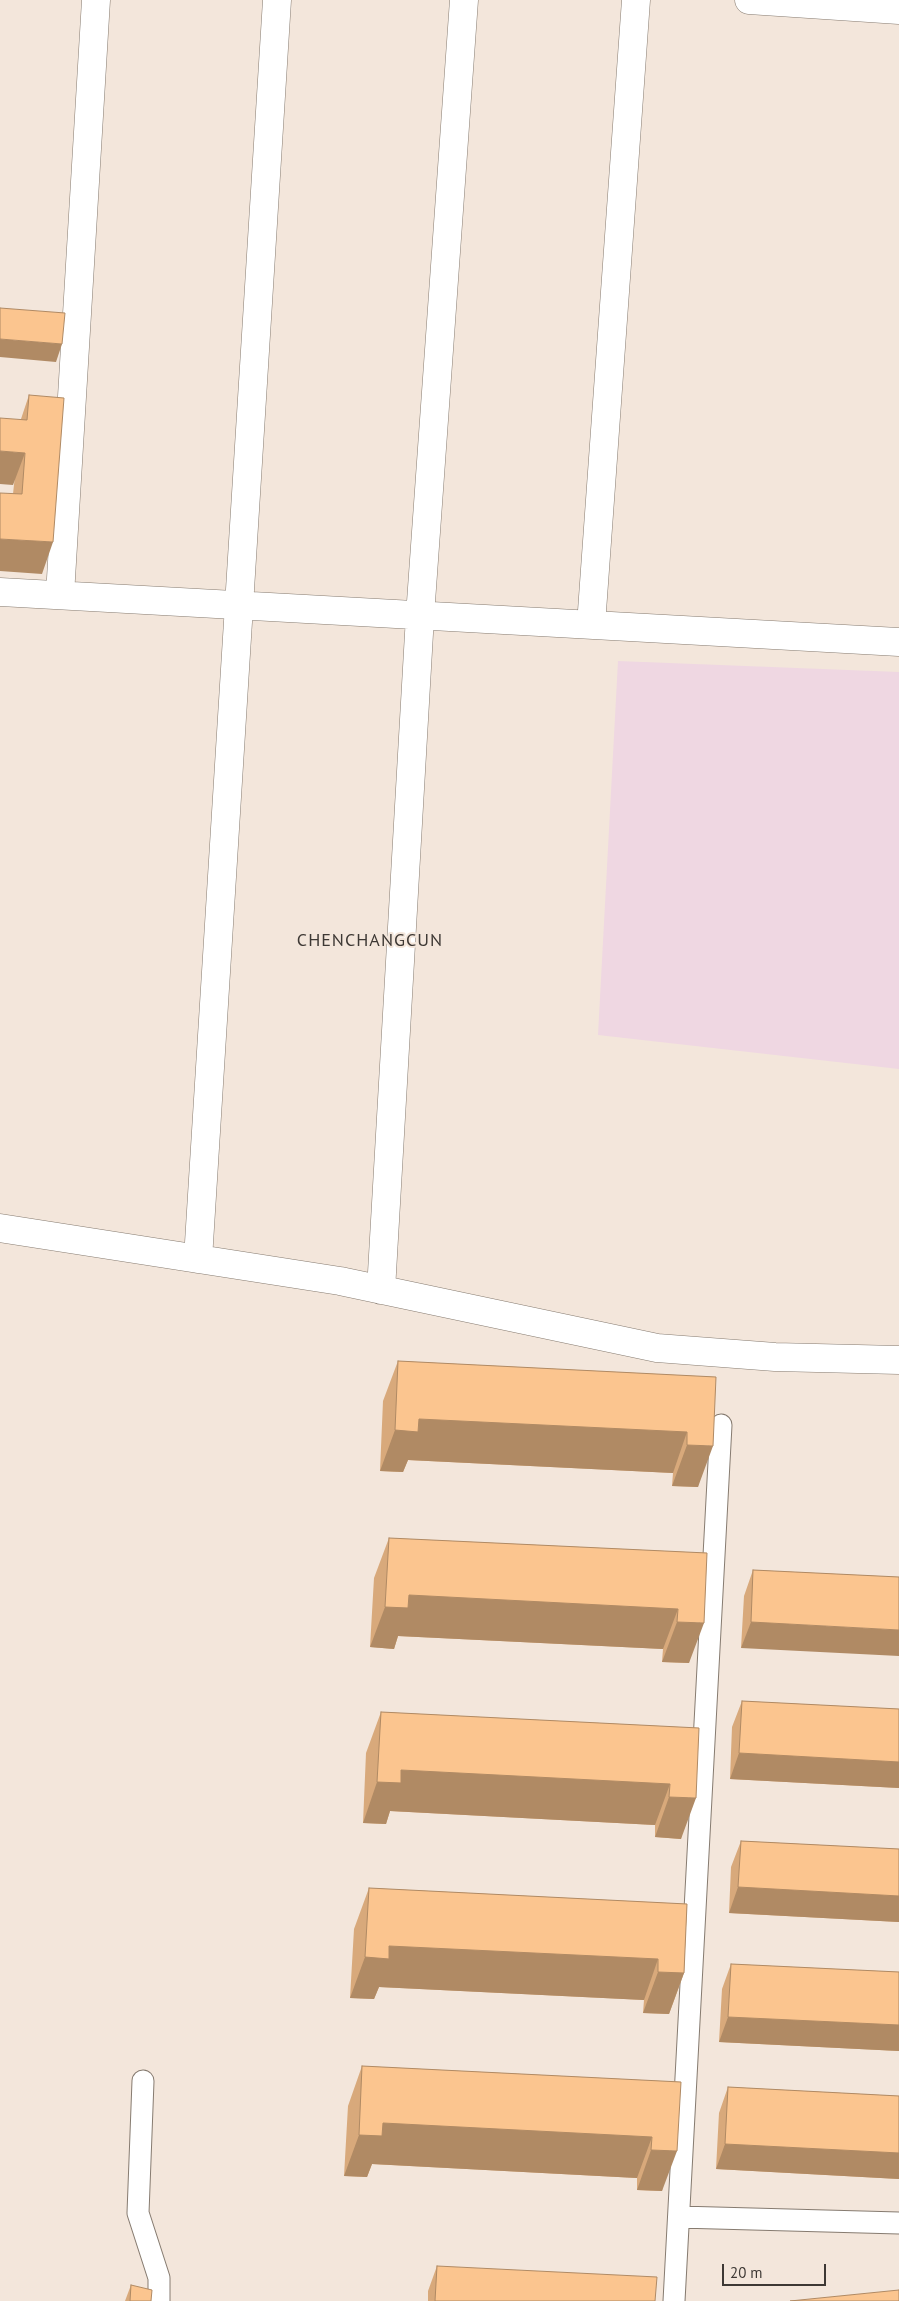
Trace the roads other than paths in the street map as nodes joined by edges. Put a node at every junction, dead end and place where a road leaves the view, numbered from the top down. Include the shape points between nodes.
1 (96, 0) edge
2 (277, 0) edge
3 (464, 0) edge
4 (636, 0) edge
5 (749, 0) edge
6 (899, 10) edge
7 (0, 592) edge
8 (60, 595) junction
9 (239, 606) junction
10 (420, 616) junction
11 (591, 625) junction
12 (899, 642) edge
13 (0, 1228) edge
14 (198, 1259) junction
15 (381, 1290) junction
16 (899, 1360) edge
17 (721, 1425) dead end
18 (142, 2081) dead end
19 (679, 2217) junction
20 (899, 2224) edge
21 (159, 2301) edge
22 (674, 2301) edge

1 - 8 street
2 - 9 street
3 - 10 street
4 - 11 street
5 - 6 street
7 - 8 street
8 - 9 street
9 - 10 street
9 - 14 street
10 - 11 street
10 - 15 street
11 - 12 street
13 - 14 street
14 - 15 street
15 - 16 street via 657,1348 775,1357
17 - 19 lane
18 - 21 lane via 138,2213 159,2278
19 - 20 lane
19 - 22 lane

